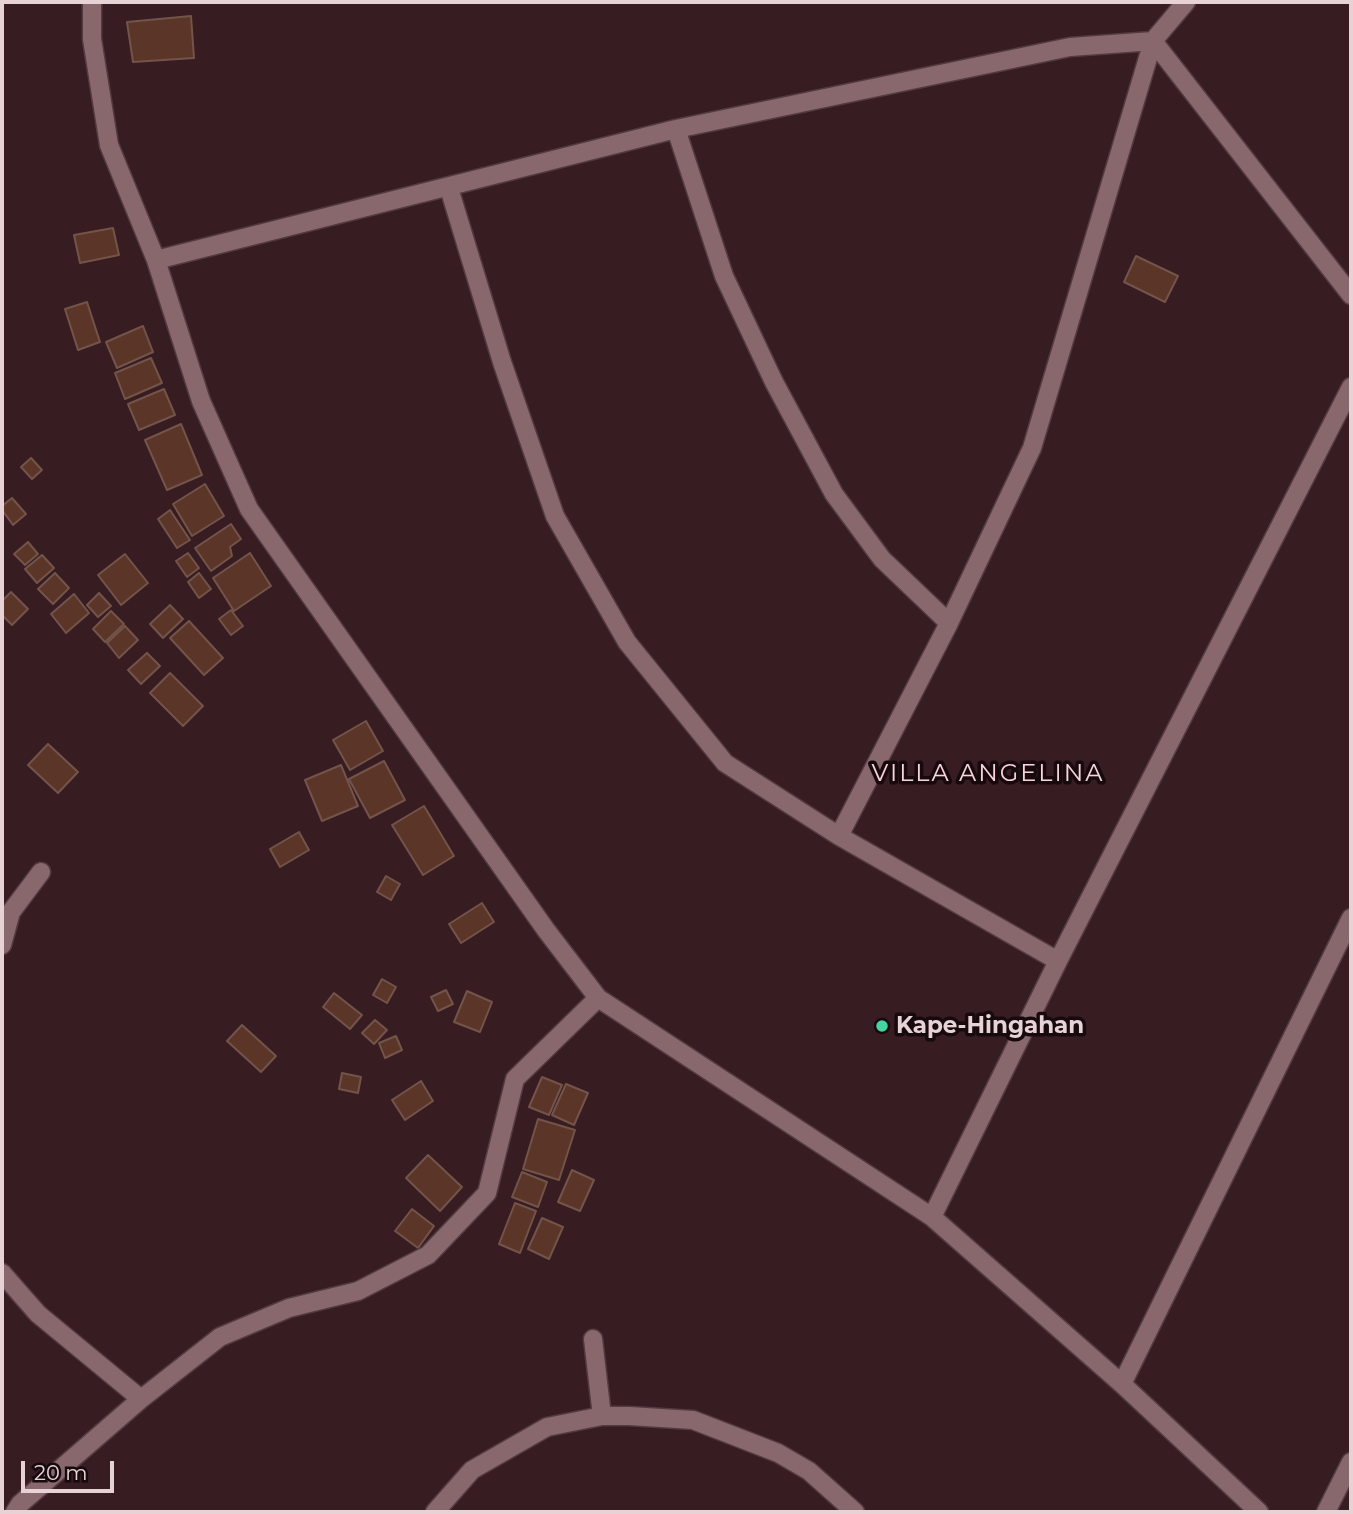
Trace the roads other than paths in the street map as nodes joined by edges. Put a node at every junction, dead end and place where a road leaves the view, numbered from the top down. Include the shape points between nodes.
1 (93, 2) edge
2 (1186, 2) edge
3 (1153, 41) junction
4 (676, 129) junction
5 (449, 188) junction
6 (156, 260) junction
7 (1351, 295) edge
8 (1351, 387) edge
9 (949, 623) junction
10 (839, 835) junction
11 (41, 872) dead end
12 (1351, 918) edge
13 (2, 945) edge
14 (1058, 961) junction
15 (598, 998) junction
16 (933, 1217) junction
17 (2, 1273) edge
18 (593, 1339) dead end
19 (1122, 1384) junction
20 (141, 1399) junction
21 (602, 1416) junction
22 (1351, 1462) edge
23 (15, 1512) edge
24 (435, 1512) edge
25 (855, 1512) edge
26 (1259, 1512) edge
27 (1326, 1512) edge

1 - 6 street via 92,39 109,145
2 - 3 street
3 - 4 street via 1070,47
3 - 7 street
3 - 9 street via 1032,448
4 - 5 street
4 - 9 street via 724,276 834,494 882,559
5 - 6 street
5 - 10 street via 555,516 627,642 725,763
6 - 15 street via 201,401 249,509
8 - 14 street
9 - 10 street
10 - 14 street
11 - 13 street via 11,912
12 - 19 street
14 - 16 street
15 - 16 street
15 - 20 street via 515,1079 487,1193 428,1255 358,1291 289,1308 220,1337
16 - 19 street
17 - 20 street via 37,1314
18 - 21 street
19 - 26 street
20 - 23 street
21 - 24 street via 547,1427 472,1470
21 - 25 street via 693,1420 778,1452 809,1471
22 - 27 street

